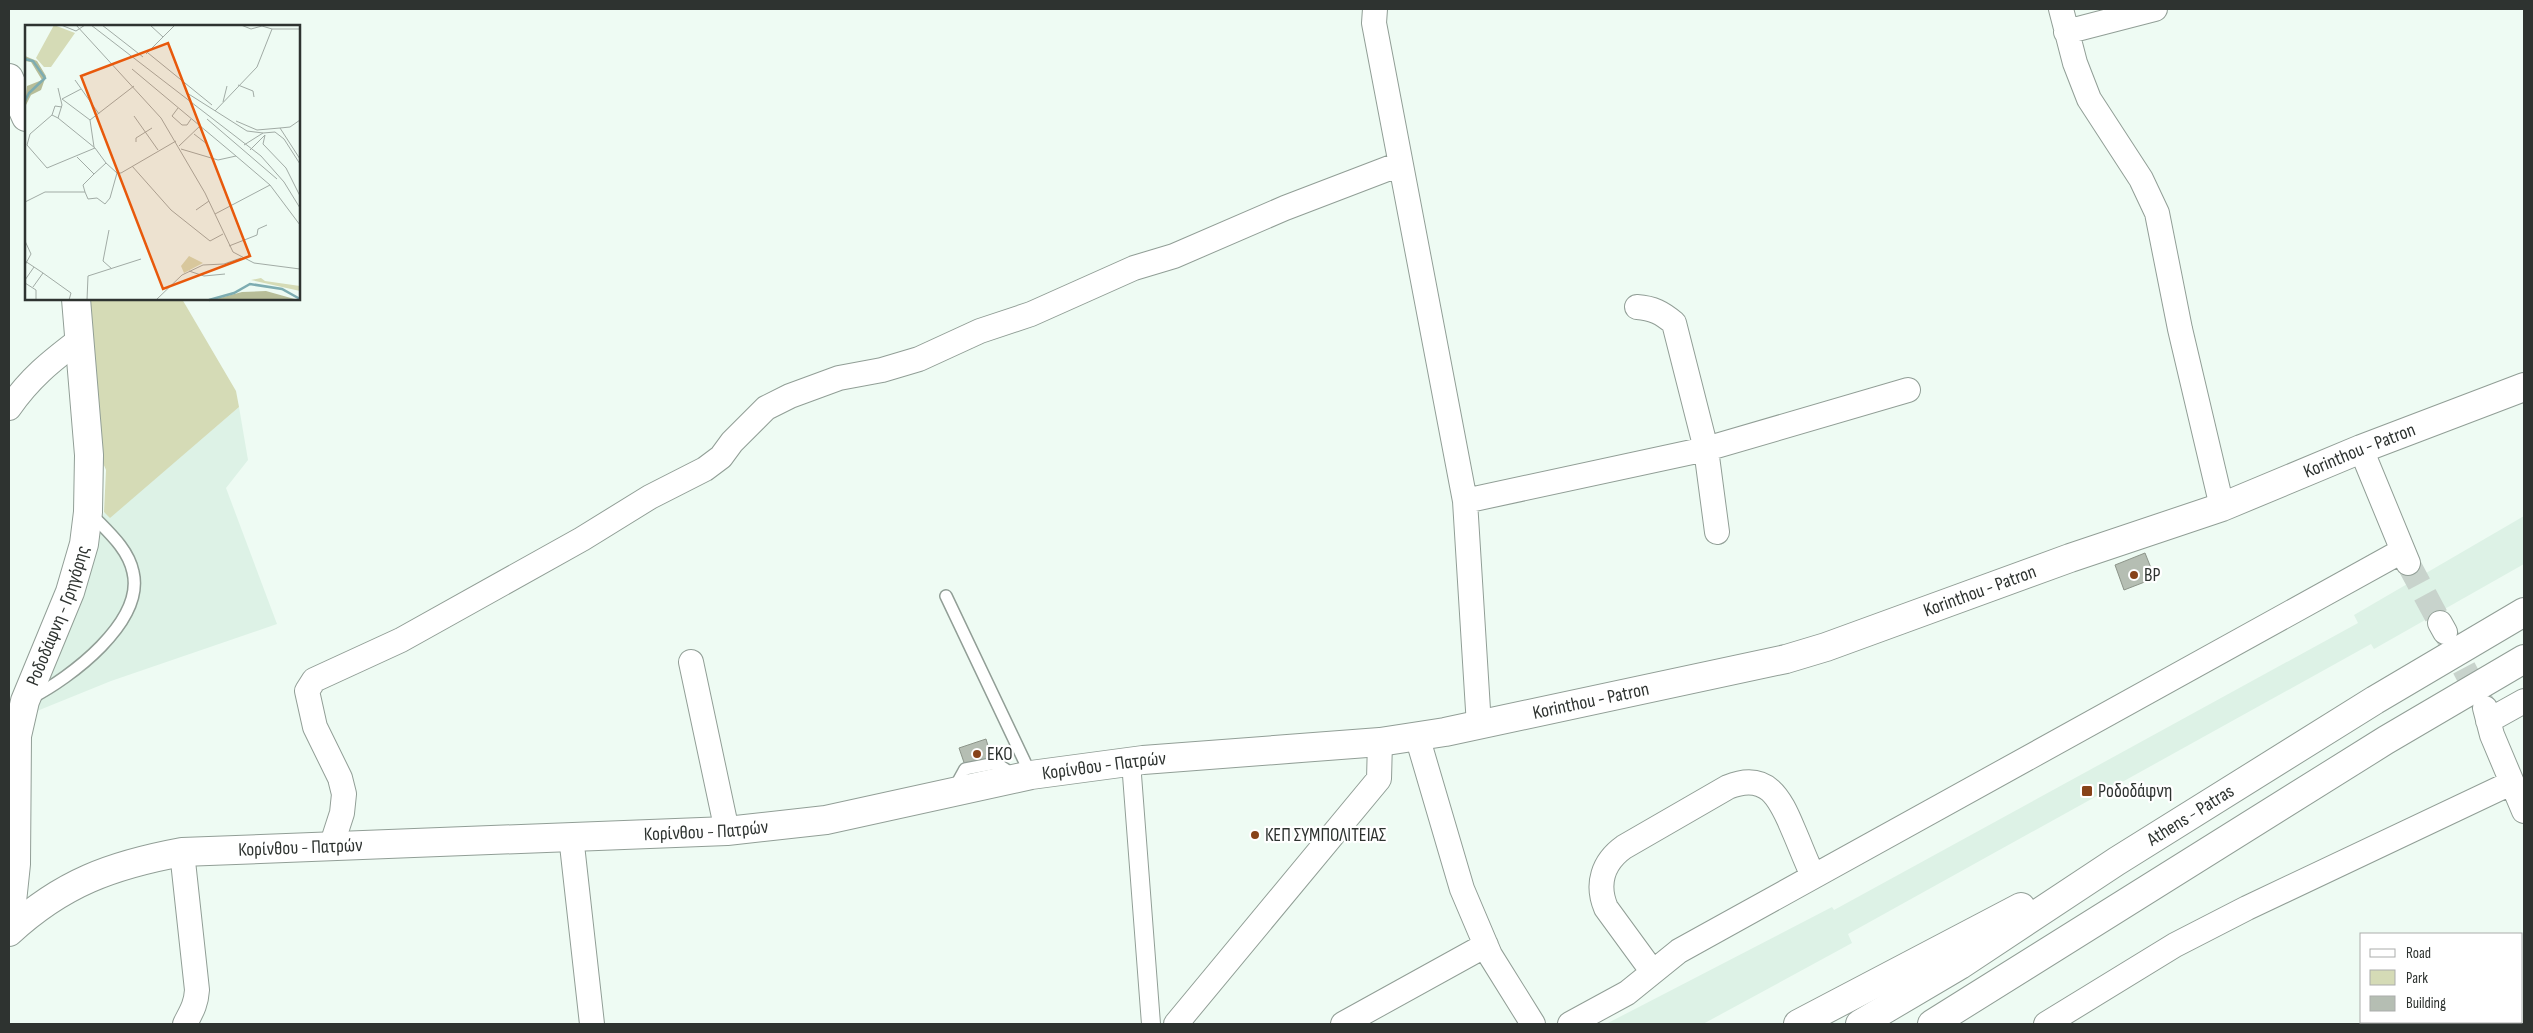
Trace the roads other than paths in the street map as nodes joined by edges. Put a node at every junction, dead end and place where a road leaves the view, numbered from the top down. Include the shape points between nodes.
1 (1375, 9) edge
2 (2061, 9) edge
3 (2155, 9) edge
4 (2066, 32) junction
5 (9, 78) edge
6 (25, 115) edge
7 (1400, 164) junction
8 (76, 300) edge
9 (1637, 307) dead end
10 (79, 340) junction
11 (2524, 387) edge
12 (1908, 390) dead end
13 (9, 408) edge
14 (1706, 448) junction
15 (2361, 449) junction
16 (1465, 502) junction
17 (2222, 507) junction
18 (88, 512) junction
19 (1718, 532) dead end
20 (946, 596) dead end
21 (2524, 612) edge
22 (2524, 660) edge
23 (691, 662) dead end
24 (25, 701) junction
25 (2524, 701) edge
26 (1479, 726) junction
27 (1417, 736) junction
28 (1380, 742) junction
29 (1131, 762) junction
30 (1024, 777) junction
31 (2511, 783) junction
32 (2524, 811) edge
33 (727, 831) junction
34 (571, 836) junction
35 (331, 847) junction
36 (182, 852) junction
37 (2117, 861) junction
38 (1813, 876) junction
39 (9, 931) edge
40 (1486, 946) junction
41 (1652, 972) junction
42 (1972, 1000) junction
43 (185, 1024) edge
44 (592, 1024) edge
45 (1151, 1024) edge
46 (1176, 1024) edge
47 (1343, 1024) edge
48 (1533, 1024) edge
49 (1570, 1024) edge
50 (1798, 1024) edge
51 (1860, 1024) edge
52 (1932, 1024) edge
53 (1939, 1024) edge
54 (2046, 1024) edge

1 - 7 street via 1374,23
2 - 4 street
3 - 4 street
4 - 17 street via 2089,99 2141,179 2157,214
5 - 6 main road
7 - 16 street
7 - 35 street via 1285,208 1174,256 1116,275 1031,314 980,331 919,359 839,378 790,396 766,408 705,470 650,497 402,640 314,680 308,691 315,727 340,778 344,794 342,813
8 - 10 main road, Ροδοδάφνη - Γρηγόρης
9 - 14 street via 1657,311 1674,323
10 - 13 street via 26,384
10 - 18 main road, Ροδοδάφνη - Γρηγόρης via 89,455
11 - 15 main road, Korinthou - Patron
12 - 14 street
14 - 16 street
14 - 19 street
15 - 17 main road, Korinthou - Patron
15 - 38 street via 2405,557
16 - 26 street
17 - 26 main road, Korinthou - Patron via 1786,659
18 - 24 main road, Ροδοδάφνη - Γρηγόρης via 84,544 70,592
18 - 24 lane via 127,554 134,573 133,596 121,620 90,659 58,684
20 - 30 lane
21 - 37 main road, Athens - Patras via 2375,700
22 - 42 main road via 2386,740
23 - 33 street
24 - 39 main road, Ροδοδάφνη - Γρηγόρης via 17,736 16,864
25 - 31 street via 2487,715
26 - 27 main road, Korinthou - Patron
27 - 28 main road, Κορίνθου - Πατρών
27 - 40 street via 1462,889
28 - 29 main road, Κορίνθου - Πατρών
28 - 46 street via 1380,779
29 - 30 main road, Κορίνθου - Πατρών
29 - 45 street
30 - 33 main road, Κορίνθου - Πατρών via 826,820
31 - 32 street
31 - 54 street via 2175,945
33 - 34 main road, Κορίνθου - Πατρών
34 - 35 main road, Κορίνθου - Πατρών
34 - 44 street
35 - 36 main road, Κορίνθου - Πατρών
36 - 39 main road, Κορίνθου - Πατρών via 124,864 83,880 47,900
36 - 43 street via 197,990 193,1013
37 - 50 main road via 1976,928
37 - 51 main road, Athens - Patras via 1960,965
38 - 41 street via 1679,951
38 - 41 street via 1777,796 1757,782 1728,787 1632,843 1614,854 1607,864 1602,875 1602,898
40 - 47 street
40 - 48 street
41 - 49 street via 1627,993
42 - 52 main road
42 - 53 main road

